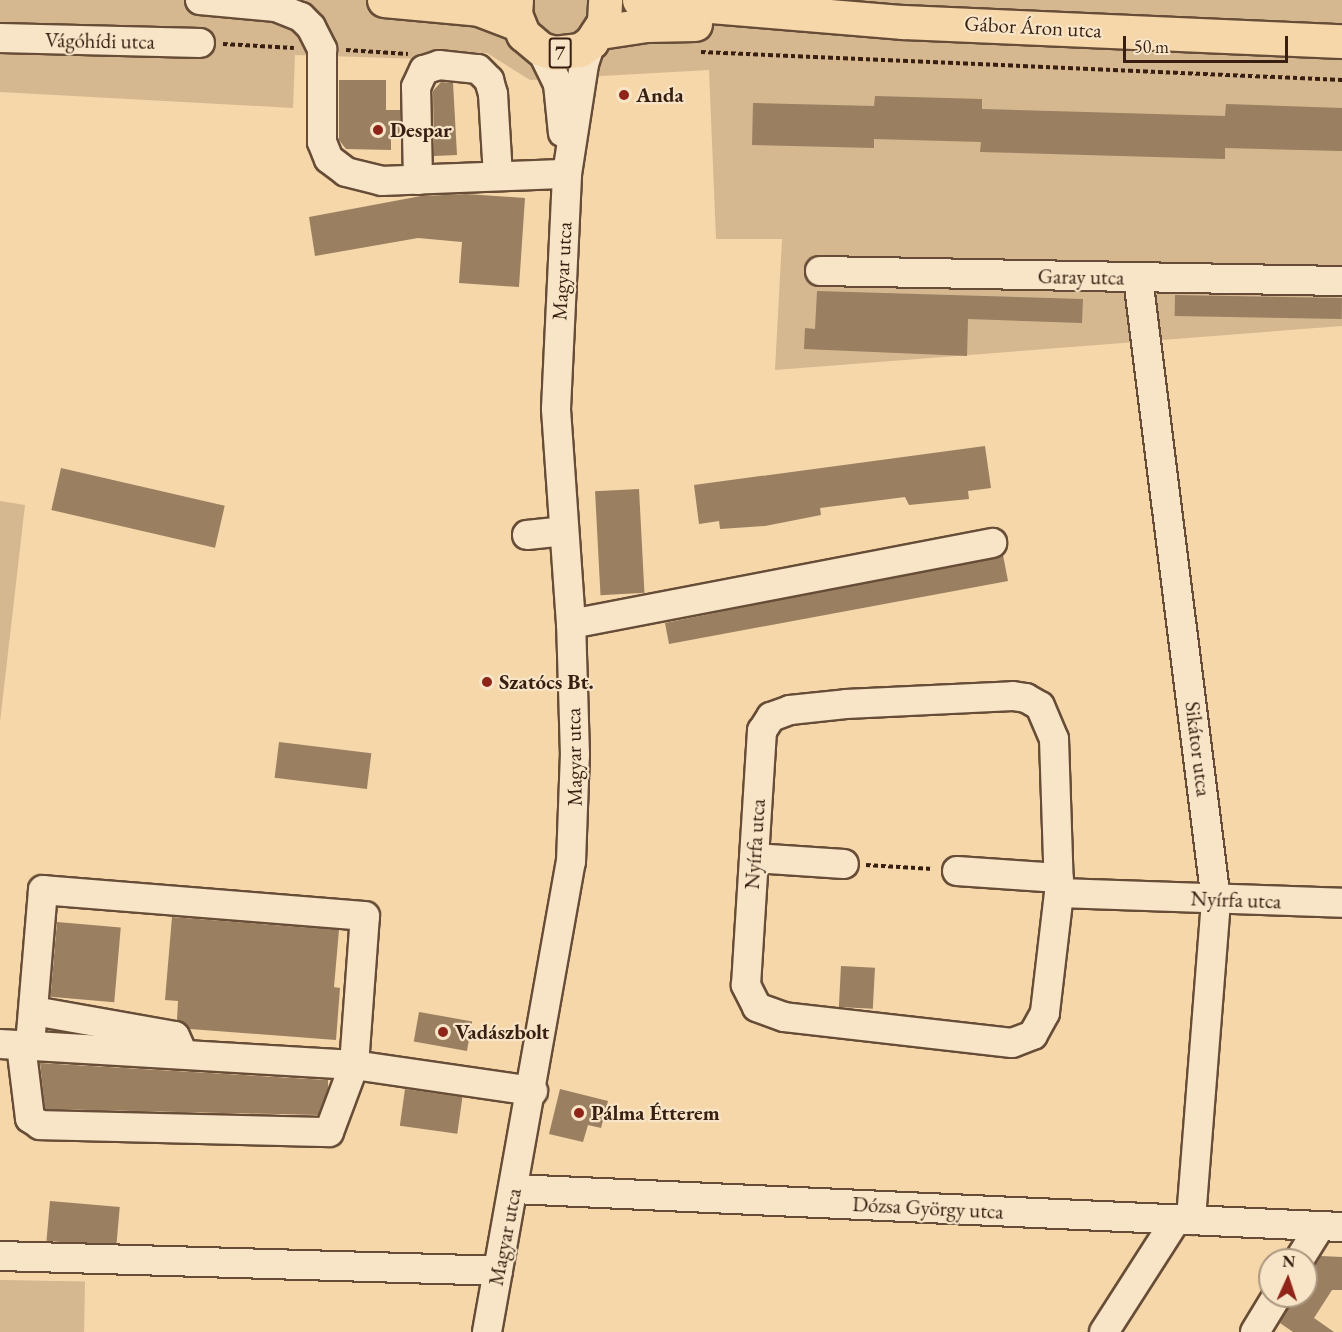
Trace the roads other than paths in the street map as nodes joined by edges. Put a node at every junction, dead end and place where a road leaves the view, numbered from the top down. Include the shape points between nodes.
1 (200, 0) edge
2 (384, 0) edge
3 (605, 0) edge
4 (639, 0) edge
5 (517, 12) edge
6 (903, 22) junction
7 (596, 37) junction
8 (0, 38) edge
9 (1342, 41) edge
10 (200, 43) road end
11 (541, 49) junction
12 (567, 174) junction
13 (498, 176) junction
14 (418, 180) junction
15 (820, 271) dead end
16 (1138, 278) junction
17 (1342, 281) edge
18 (563, 531) junction
19 (527, 535) dead end
20 (992, 543) dead end
21 (571, 624) junction
22 (754, 858) junction
23 (844, 864) road end
24 (957, 871) road end
25 (1059, 886) junction
26 (1216, 900) junction
27 (1342, 903) edge
28 (34, 1011) junction
29 (17, 1045) edge
30 (183, 1054) junction
31 (354, 1065) junction
32 (533, 1091) junction
33 (514, 1189) junction
34 (1183, 1220) junction
35 (1331, 1227) edge
36 (1311, 1248) edge
37 (0, 1256) edge
38 (498, 1271) junction
39 (1270, 1308) edge
40 (487, 1332) edge
41 (1104, 1332) edge
42 (1255, 1332) edge

1 - 14 street via 290,12 311,27 322,49 321,133 329,159 346,172 366,179
2 - 5 main road, 7
3 - 7 main road, 7
4 - 6 main road, Gábor Áron utca / 7
5 - 11 main road, 7
6 - 7 main road, Gábor Áron utca / 7 via 646,25
6 - 9 main road, Gábor Áron utca / 7
7 - 11 main road, 7 via 567,53
7 - 12 street, Magyar utca via 584,64
8 - 10 street, Vágóhídi utca
11 - 12 street, Magyar utca via 558,84
12 - 13 street
12 - 18 street, Magyar utca via 556,420
13 - 14 street
13 - 14 street via 489,80 478,69 439,65 424,70 416,87
15 - 16 street, Garay utca
16 - 17 street, Garay utca
16 - 26 street, Sikátor utca
18 - 19 street
18 - 21 street, Magyar utca
20 - 21 street
21 - 32 street, Magyar utca via 575,765 571,862
22 - 23 street
22 - 25 street, Nyírfa utca via 746,985 751,1001 768,1013 784,1017 1012,1043 1027,1039 1038,1029 1045,1012
22 - 25 street, Nyírfa utca via 762,731 771,717 790,710 846,704 1013,696 1040,706 1052,729
24 - 25 street
25 - 26 street, Nyírfa utca
26 - 27 street, Nyírfa utca
26 - 34 street, Sikátor utca
28 - 29 street
28 - 30 street via 175,1036
28 - 31 street via 43,890 365,916
29 - 30 street
29 - 31 street via 30,1118 40,1125 329,1132
30 - 31 street
31 - 32 street
32 - 33 street, Magyar utca
33 - 34 street, Dózsa György utca
33 - 38 street, Magyar utca
34 - 35 street, Dózsa György utca
34 - 41 street, Sikátor utca
35 - 36 street
37 - 38 street
38 - 40 street, Magyar utca
39 - 42 street

